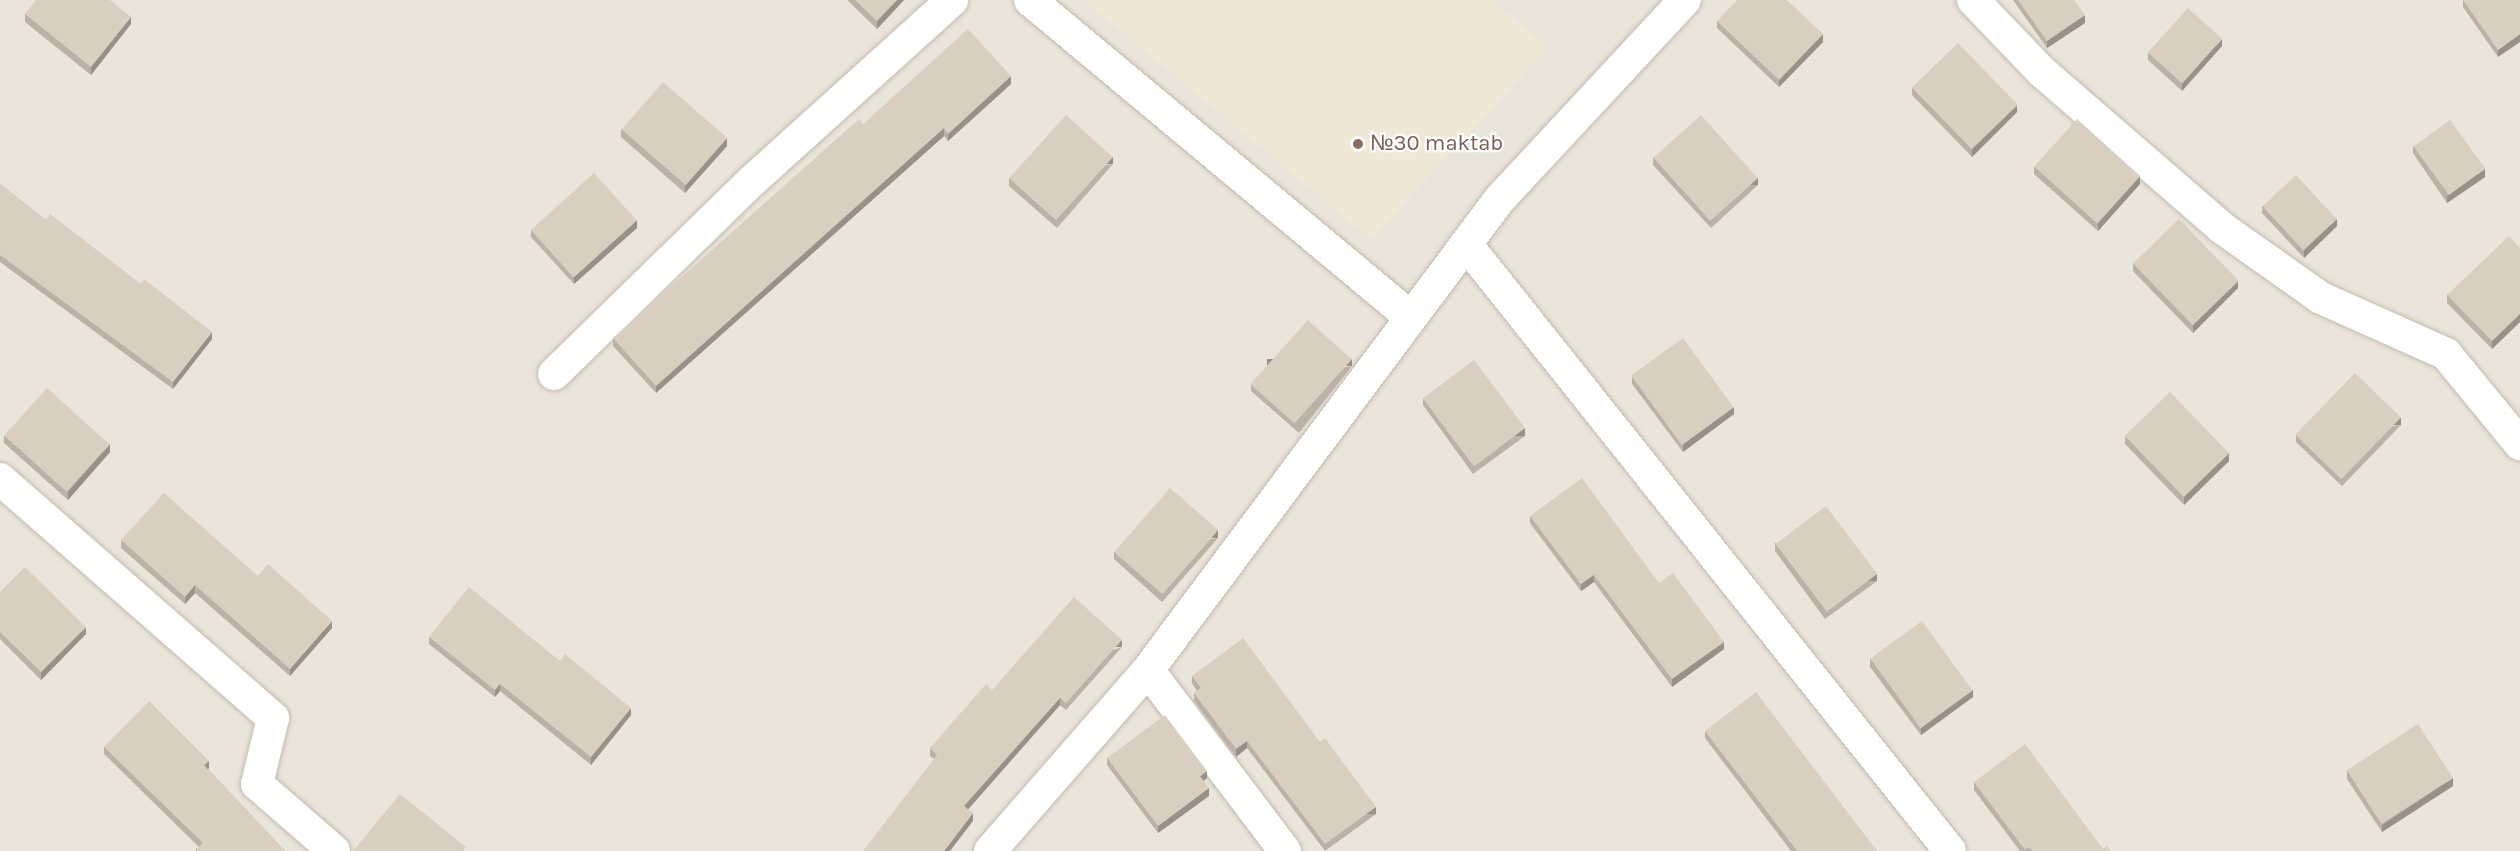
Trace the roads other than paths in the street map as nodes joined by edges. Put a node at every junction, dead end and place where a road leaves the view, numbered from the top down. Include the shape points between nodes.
1 (952, 0) edge
2 (1030, 0) edge
3 (1685, 0) edge
4 (1973, 0) edge
5 (1466, 244) junction
6 (1411, 318) junction
7 (554, 374) dead end
8 (2520, 444) edge
9 (0, 480) edge
10 (1148, 670) junction
11 (334, 851) edge
12 (990, 851) edge
13 (1285, 851) edge
14 (1950, 851) edge

1 - 7 street via 752,181
2 - 6 street
3 - 5 street via 1499,200
4 - 8 street via 2041,71 2222,228 2321,298 2446,354
5 - 6 street
5 - 14 street
6 - 10 street
9 - 11 street via 273,718 257,784
10 - 12 street
10 - 13 street

